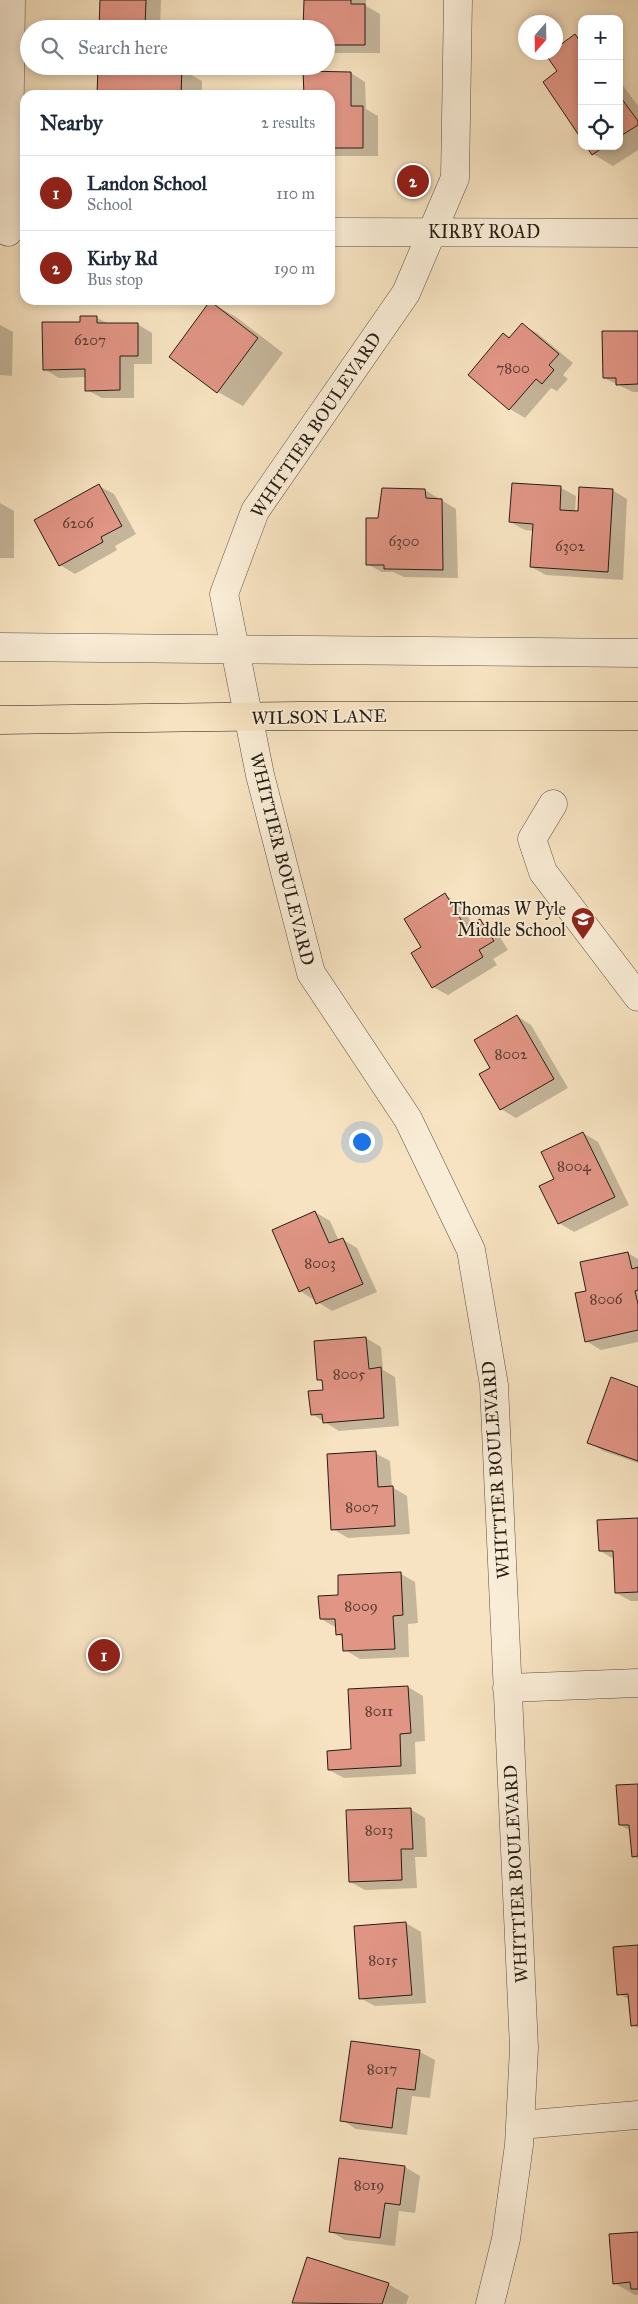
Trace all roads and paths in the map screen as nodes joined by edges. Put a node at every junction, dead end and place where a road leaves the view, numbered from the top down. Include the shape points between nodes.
1 (11, 0) edge
2 (458, 0) edge
3 (11, 232) edge
4 (335, 232) edge
5 (432, 232) junction
6 (638, 233) edge
7 (0, 647) edge
8 (234, 649) junction
9 (638, 653) edge
10 (638, 716) edge
11 (248, 718) junction
12 (0, 720) edge
13 (553, 804) dead end
14 (638, 997) edge
15 (638, 1683) edge
16 (508, 1688) junction
17 (638, 2115) edge
18 (520, 2125) junction
19 (490, 2304) edge

1 - 3 street
2 - 5 street, WHITTIER BOULEVARD via 455,178
4 - 5 street, KIRBY ROAD
5 - 6 street, KIRBY ROAD
5 - 8 street, WHITTIER BOULEVARD via 406,293 255,511 224,594
7 - 8 street
8 - 9 street
8 - 11 street, WHITTIER BOULEVARD
10 - 11 main road, WILSON LANE
11 - 12 main road, WILSON LANE
11 - 16 street, WHITTIER BOULEVARD via 311,973 408,1119 471,1250 494,1385
13 - 14 street via 532,839 543,872
15 - 16 street
16 - 18 street, WHITTIER BOULEVARD via 524,2048
17 - 18 street
18 - 19 street, WHITTIER BOULEVARD via 506,2239

